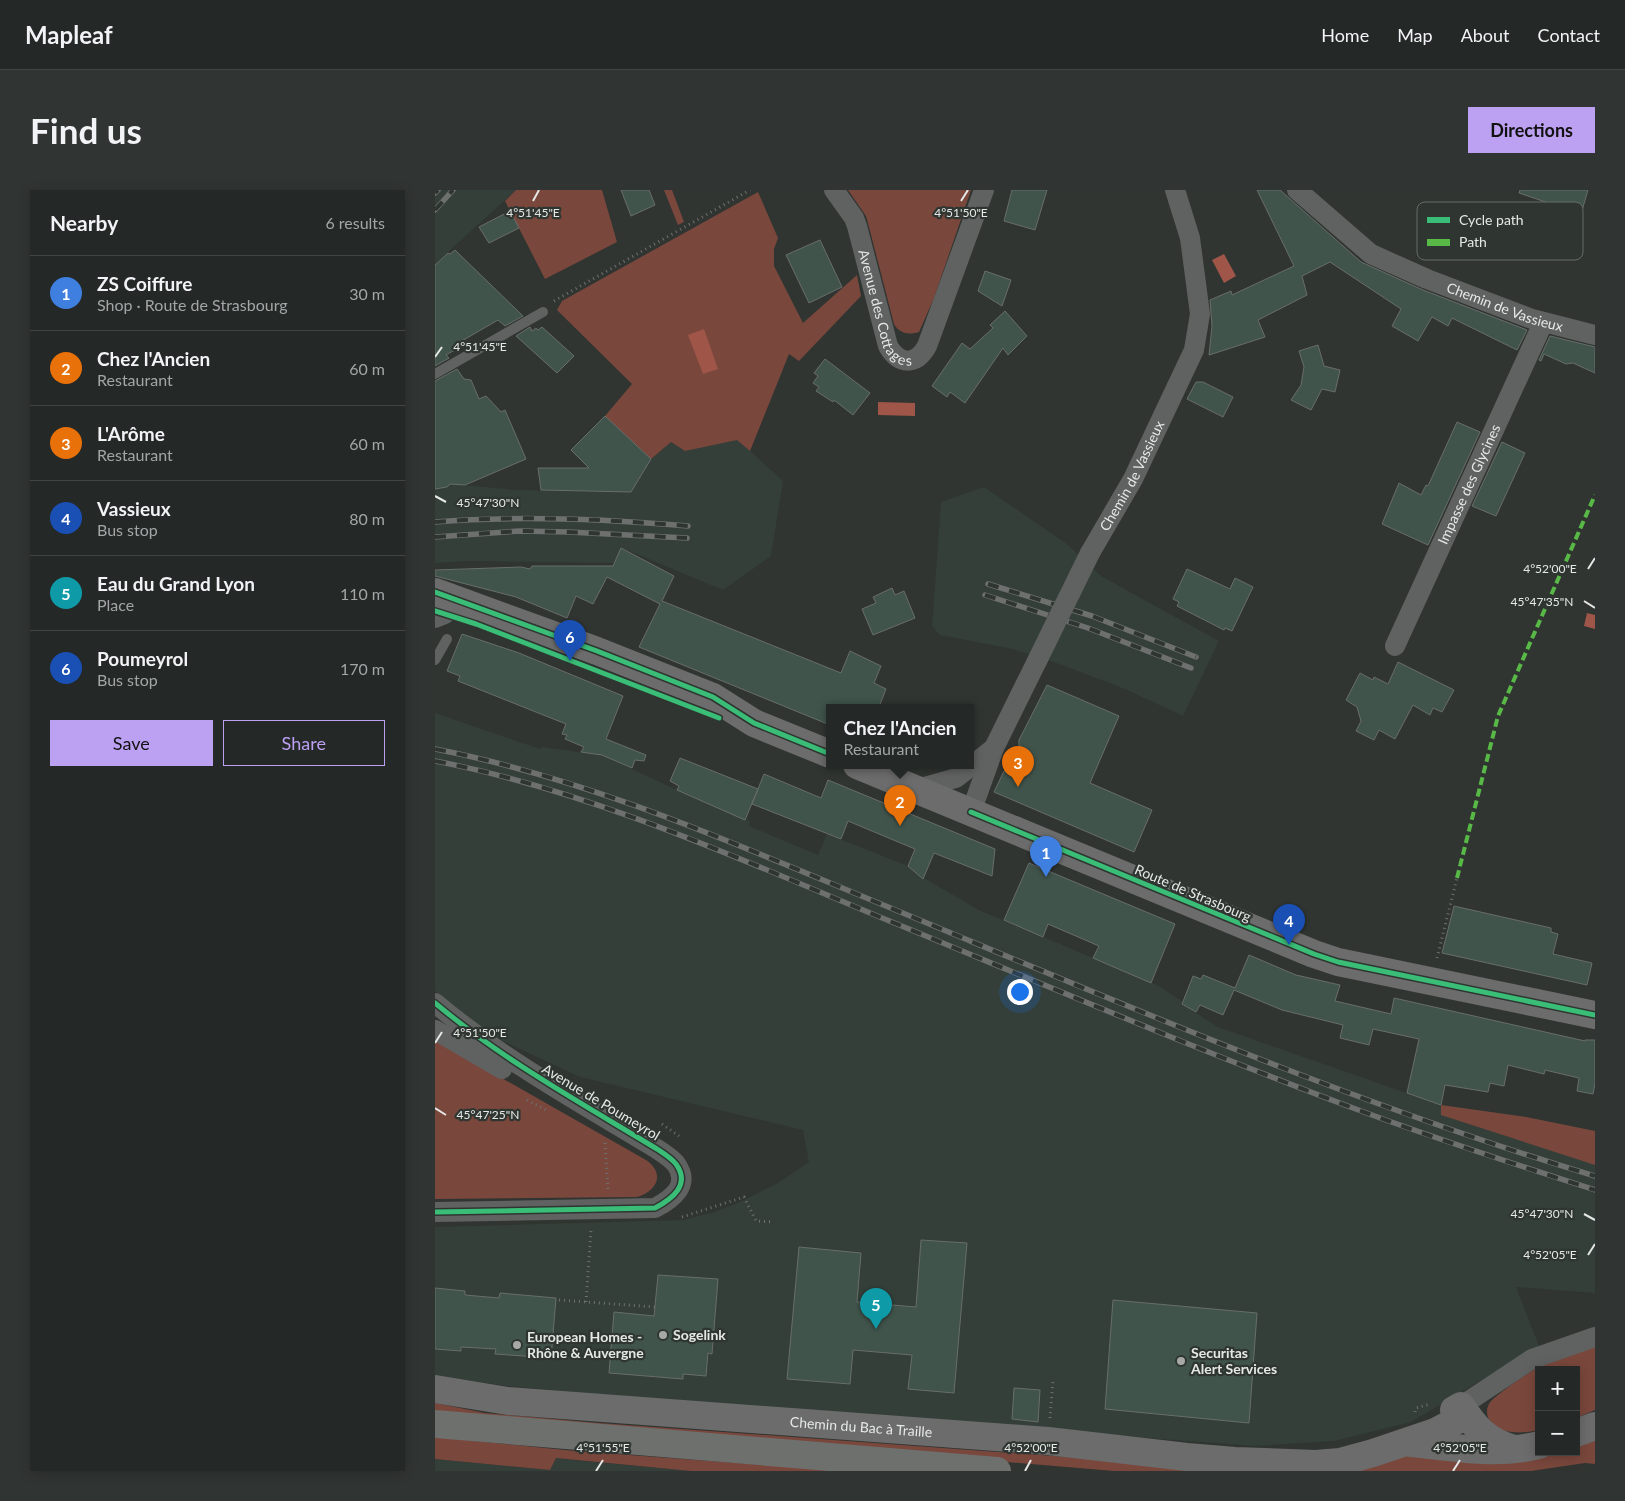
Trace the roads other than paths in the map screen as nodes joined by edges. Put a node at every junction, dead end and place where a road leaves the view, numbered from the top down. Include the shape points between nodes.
1 (834, 190) edge
2 (984, 190) edge
3 (1175, 190) edge
4 (1297, 190) edge
5 (543, 312) dead end
6 (1543, 323) junction
7 (1595, 335) edge
8 (435, 374) edge
9 (439, 615) edge
10 (1395, 646) dead end
11 (435, 660) edge
12 (994, 748) junction
13 (826, 752) edge
14 (974, 764) edge
15 (867, 769) edge
16 (967, 769) edge
17 (917, 789) junction
18 (971, 812) junction
19 (435, 1003) edge
20 (1595, 1015) edge
21 (435, 1030) edge
22 (657, 1149) junction
23 (435, 1212) edge
24 (1595, 1337) edge
25 (435, 1388) edge
26 (1454, 1423) junction
27 (435, 1424) edge
28 (1595, 1426) edge
29 (1580, 1432) edge
30 (1526, 1447) edge
31 (1286, 1462) junction
32 (997, 1471) edge

1 - 2 street, Avenue des Cottages via 857,226 888,346 902,360 912,361 922,356 927,346
3 - 12 street, Chemin de Vassieux, bridge via 1190,238 1200,314 1194,350 1133,479 1090,553
4 - 6 street, Chemin de Vassieux via 1371,254
5 - 8 lane
6 - 7 street, Chemin de Vassieux
6 - 10 street, Impasse des Glycines
9 - 11 lane
9 - 13 main road via 476,624 719,718 754,723
12 - 14 street, Chemin de Vassieux
12 - 18 street, Chemin de Vassieux
15 - 17 main road, Route de Strasbourg
16 - 17 street, Chemin de Vassieux via 956,778
17 - 18 main road, Route de Strasbourg
18 - 20 main road, Route de Strasbourg via 1338,962
19 - 22 street, Avenue de Poumeyrol via 517,1065
21 - 22 street, Avenue de Poumeyrol via 512,1075
22 - 23 street, Avenue de Poumeyrol via 675,1162 681,1183 676,1194 655,1208
24 - 26 street, Chemin du Bac à Traille via 1532,1359
25 - 31 main road, Chemin du Bac à Traille via 508,1401 1048,1441 1187,1457
26 - 30 main road via 1485,1451
26 - 31 main road, Chemin du Bac à Traille
26 - 31 main road, Chemin du Bac à Traille via 1407,1442 1340,1462
27 - 32 highway
28 - 29 main road

